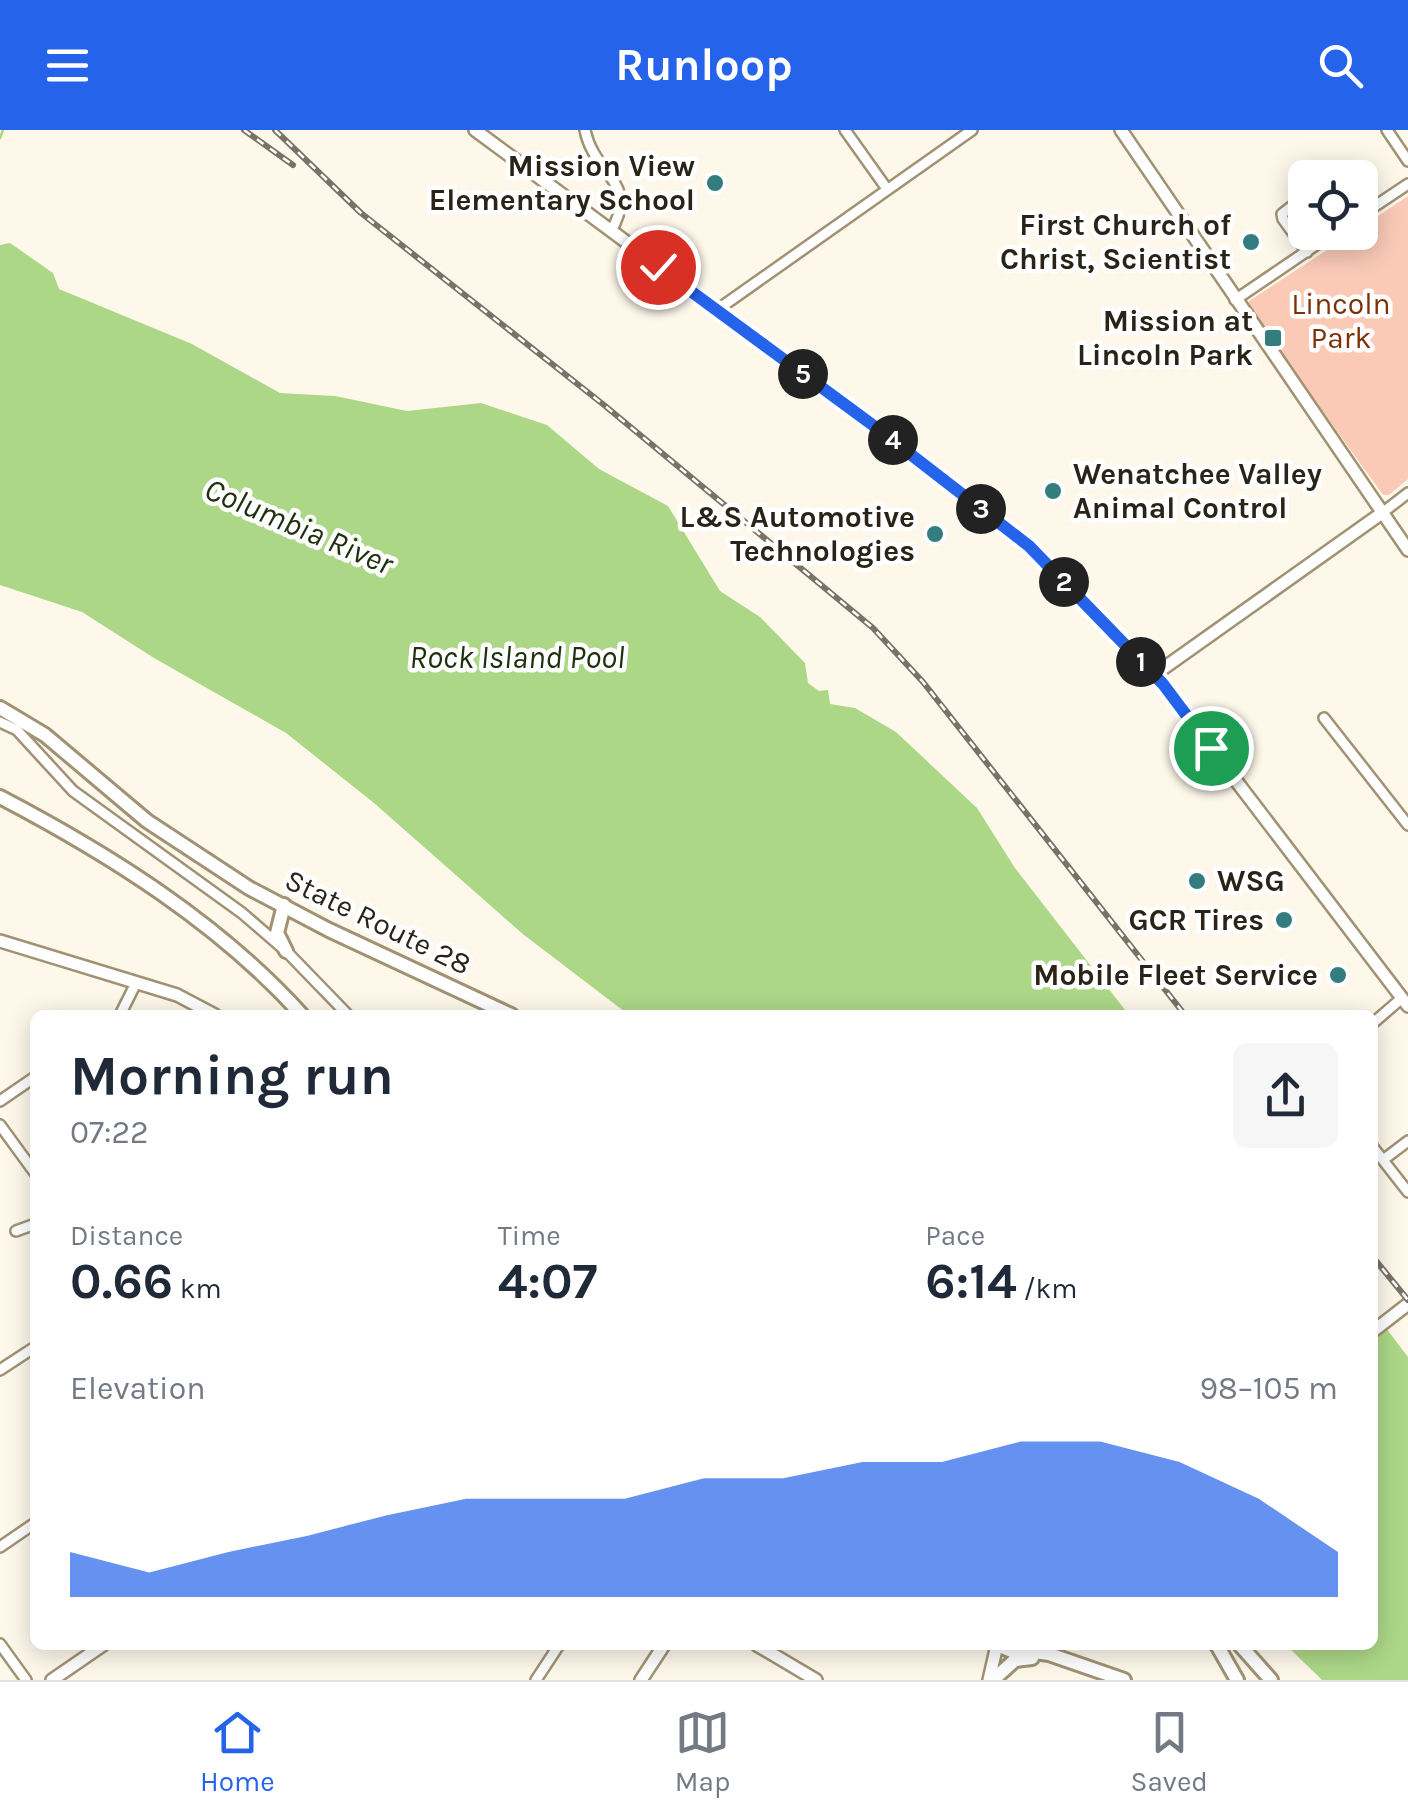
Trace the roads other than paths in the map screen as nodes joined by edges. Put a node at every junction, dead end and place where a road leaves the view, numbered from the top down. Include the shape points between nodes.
1 (475, 130) edge
2 (585, 130) edge
3 (845, 130) edge
4 (972, 130) edge
5 (1122, 130) edge
6 (1387, 130) edge
7 (1408, 161) edge
8 (1408, 184) edge
9 (887, 188) junction
10 (1378, 204) edge
11 (611, 231) junction
12 (1310, 250) edge
13 (1307, 252) joint
14 (1235, 300) junction
15 (717, 310) junction
16 (1408, 493) edge
17 (1382, 514) junction
18 (1408, 550) edge
19 (1154, 675) junction
20 (0, 708) edge
21 (1324, 718) dead end
22 (0, 721) edge
23 (28, 722) junction
24 (0, 797) edge
25 (1408, 825) edge
26 (284, 905) junction
27 (278, 924) junction
28 (262, 930) junction
29 (0, 940) edge
30 (286, 951) junction
31 (136, 983) junction
32 (1406, 1000) edge
33 (122, 1010) edge
34 (206, 1010) edge
35 (297, 1010) edge
36 (343, 1010) edge
37 (501, 1010) edge
38 (1378, 1020) edge
39 (30, 1080) edge
40 (0, 1101) edge
41 (0, 1125) edge
42 (1408, 1141) edge
43 (1378, 1154) edge
44 (1383, 1160) junction
45 (30, 1166) edge
46 (1408, 1192) edge
47 (30, 1226) edge
48 (16, 1232) dead end
49 (1408, 1304) edge
50 (1378, 1327) edge
51 (30, 1349) edge
52 (0, 1370) edge
53 (30, 1526) edge
54 (0, 1547) edge
55 (0, 1644) edge
56 (96, 1650) edge
57 (556, 1650) edge
58 (661, 1650) edge
59 (765, 1650) edge
60 (996, 1650) edge
61 (1019, 1650) edge
62 (1049, 1650) edge
63 (1220, 1650) edge
64 (1244, 1650) edge
65 (1070, 1662) junction
66 (26, 1680) edge
67 (52, 1680) edge
68 (536, 1680) edge
69 (642, 1680) edge
70 (816, 1680) edge
71 (991, 1680) edge
72 (1124, 1680) edge
73 (1236, 1680) edge
74 (1270, 1680) edge

1 - 11 main road
2 - 11 street via 621,193
3 - 9 street
4 - 9 street
5 - 14 main road
6 - 7 street
8 - 10 street
9 - 15 street
11 - 15 main road
12 - 13 street
13 - 14 street
14 - 17 main road
15 - 19 main road via 1029,546
16 - 17 street
17 - 18 main road
17 - 19 main road
19 - 32 main road
20 - 23 highway, State Route 28
21 - 25 street
22 - 23 highway
22 - 28 street via 17,730 82,798
23 - 26 highway, State Route 28 via 147,820
24 - 35 highway via 166,898
26 - 27 highway
26 - 37 highway, State Route 28
27 - 28 highway
27 - 30 highway
28 - 30 street
29 - 31 main road
30 - 36 street
31 - 33 street
31 - 34 main road
32 - 38 street
39 - 40 street
41 - 45 street
42 - 44 street
43 - 44 street
44 - 46 street
47 - 48 street
49 - 50 main road
51 - 52 street
53 - 54 street
55 - 66 street
56 - 67 main road
57 - 68 street
58 - 69 main road
59 - 70 main road
60 - 71 main road
61 - 71 main road
62 - 65 highway
63 - 73 highway
64 - 74 highway
65 - 71 highway via 1015,1660
65 - 72 highway

